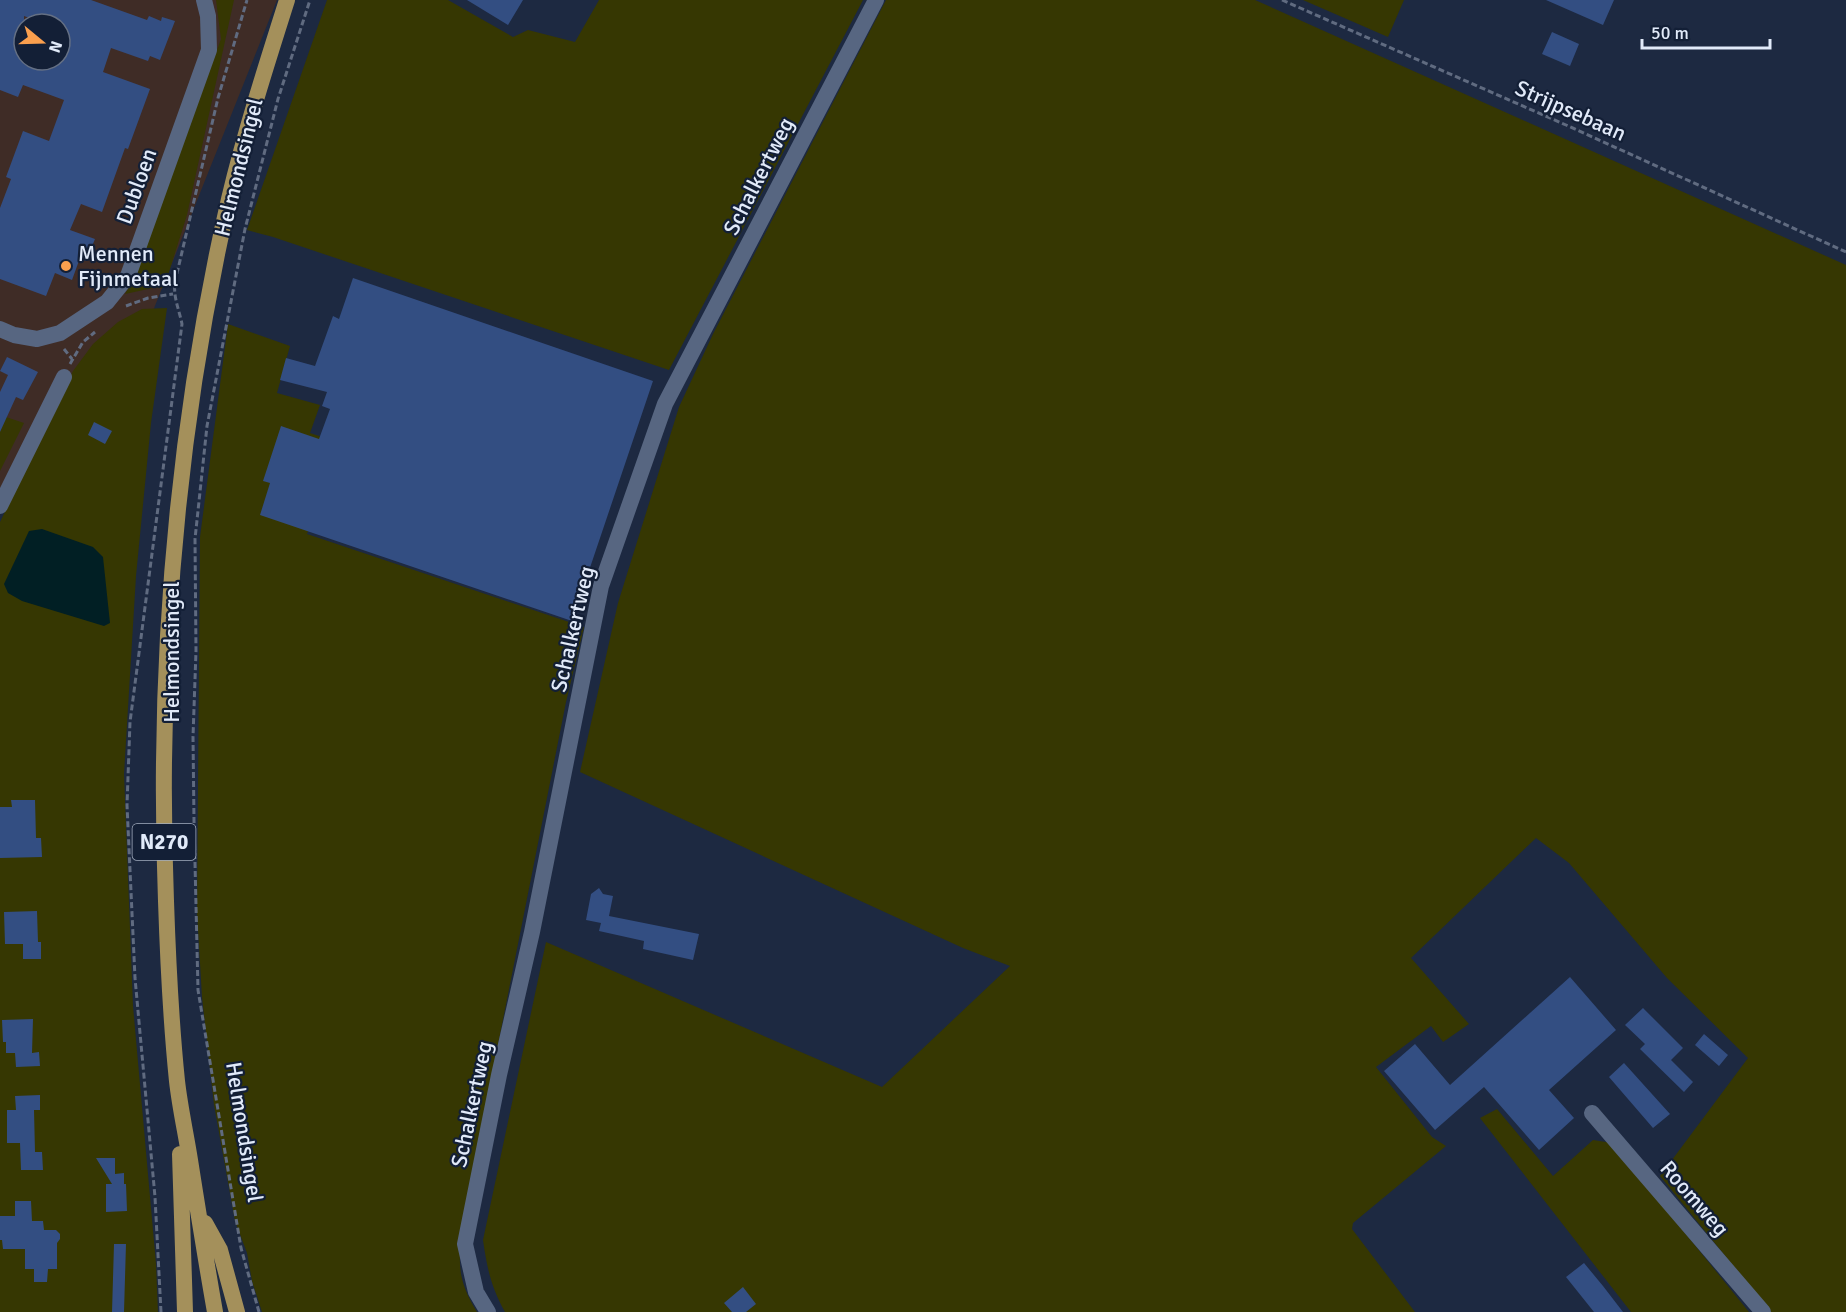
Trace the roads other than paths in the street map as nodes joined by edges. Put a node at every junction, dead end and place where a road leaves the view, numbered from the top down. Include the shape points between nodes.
1 (204, 0) edge
2 (287, 0) edge
3 (876, 0) edge
4 (0, 329) edge
5 (64, 377) road end
6 (0, 506) edge
7 (178, 1084) junction
8 (1592, 1113) dead end
9 (198, 1212) junction
10 (185, 1312) edge
11 (215, 1312) edge
12 (237, 1312) edge
13 (488, 1312) edge
14 (1763, 1312) edge

1 - 4 street, Dubloen via 209,50 128,276 107,302 60,333 37,339
2 - 7 main road, Helmondsingel / N270 via 230,196 201,337 180,486 169,600 163,809 169,986
3 - 13 street, Schalkertweg via 665,404 601,586 465,1244 476,1292
5 - 6 street
7 - 9 main road, Helmondsingel / N270
7 - 10 main road, N270
8 - 14 street, Roomweg
9 - 11 main road, Helmondsingel / N270
9 - 12 main road, N270 via 220,1250

